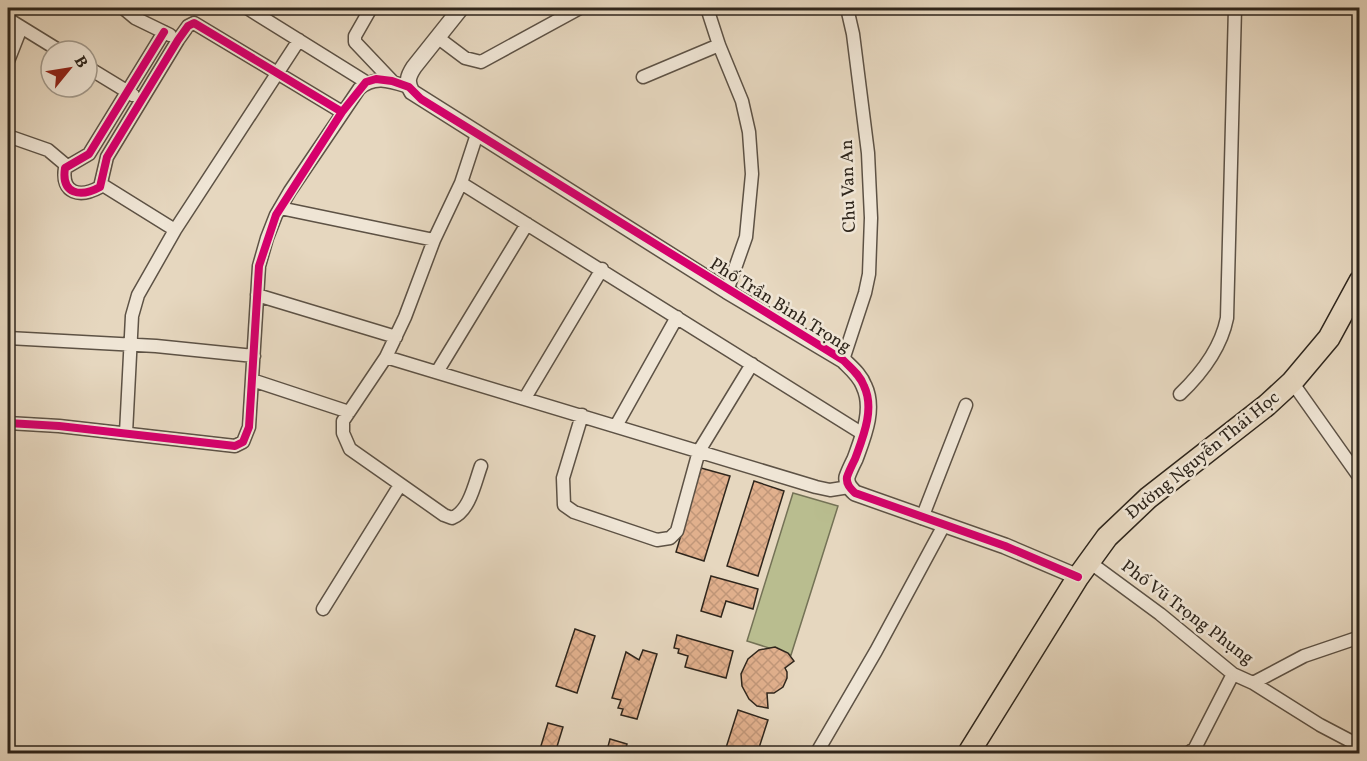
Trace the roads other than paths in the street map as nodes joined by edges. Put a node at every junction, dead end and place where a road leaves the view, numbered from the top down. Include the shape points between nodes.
1 (123, 8) edge
2 (247, 8) edge
3 (371, 8) edge
4 (460, 8) edge
5 (580, 8) edge
6 (706, 8) edge
7 (847, 8) edge
8 (1235, 8) edge
9 (8, 19) edge
10 (21, 28) junction
11 (164, 32) junction
12 (437, 37) junction
13 (40, 39) edge
14 (178, 40) junction
15 (299, 40) junction
16 (719, 45) junction
17 (8, 61) edge
18 (99, 74) edge
19 (278, 74) junction
20 (643, 77) dead end
21 (392, 81) junction
22 (366, 82) junction
23 (409, 87) junction
24 (128, 92) junction
25 (142, 100) junction
26 (342, 112) junction
27 (477, 134) junction
28 (8, 136) edge
29 (68, 166) junction
30 (461, 183) junction
31 (101, 184) junction
32 (280, 208) junction
33 (527, 224) junction
34 (175, 231) junction
35 (434, 240) junction
36 (602, 269) junction
37 (1358, 288) edge
38 (728, 291) junction
39 (257, 295) junction
40 (677, 317) junction
41 (396, 337) junction
42 (8, 338) edge
43 (130, 345) junction
44 (254, 356) junction
45 (386, 357) junction
46 (843, 360) junction
47 (752, 364) junction
48 (437, 372) junction
49 (252, 380) junction
50 (1292, 382) junction
51 (1180, 394) dead end
52 (525, 398) junction
53 (966, 405) dead end
54 (349, 412) junction
55 (582, 415) junction
56 (8, 423) edge
57 (615, 426) junction
58 (126, 433) junction
59 (864, 434) junction
60 (699, 451) junction
61 (482, 466) dead end
62 (1359, 478) edge
63 (400, 485) junction
64 (849, 487) junction
65 (922, 518) junction
66 (944, 525) junction
67 (1083, 569) junction
68 (323, 609) dead end
69 (1359, 637) edge
70 (1233, 674) junction
71 (1252, 683) junction
72 (1359, 746) edge
73 (816, 753) edge
74 (968, 753) edge
75 (1187, 753) edge

1 - 11 street
2 - 15 street
3 - 21 street via 355,42
4 - 12 street
5 - 12 street via 481,62 465,58
6 - 16 street
7 - 46 street, Chu Van An via 854,34 868,153 871,218 865,293
8 - 51 street via 1227,318 1224,333 1209,361
9 - 10 street
10 - 13 street
10 - 17 street
11 - 14 street
11 - 24 street
12 - 23 street via 414,67 408,78
14 - 19 street via 194,23
14 - 25 street
15 - 19 street
15 - 22 street
16 - 20 street
16 - 38 street via 747,117 752,174 746,237
18 - 24 street
19 - 26 street
19 - 34 street
21 - 22 street
21 - 23 street
22 - 26 street
23 - 27 street, Phố Trần Bình Trọng via 421,99
24 - 25 street
24 - 29 street via 89,154
25 - 31 street via 107,157
26 - 32 street
27 - 30 street
27 - 38 street, Phố Trần Bình Trọng
28 - 29 street via 48,150
29 - 31 street via 64,176 72,192 87,194
30 - 33 street
30 - 35 street
31 - 34 street
32 - 35 street
32 - 39 street via 259,267
33 - 36 street
33 - 48 street
34 - 43 street via 138,295
35 - 41 street
36 - 40 street
36 - 52 street
37 - 50 highway, Đường Nguyễn Thái Học via 1329,338
38 - 46 street, Phố Trần Bình Trọng
39 - 41 street
39 - 44 street
40 - 47 street
40 - 57 street
41 - 45 street
42 - 43 street
43 - 44 street
43 - 58 street
44 - 49 street
45 - 48 street
45 - 54 street
46 - 59 street, Phố Trần Bình Trọng via 864,384 868,397
47 - 59 street
47 - 60 street
48 - 52 street
49 - 54 street
49 - 58 street via 249,427 243,442 235,446
50 - 62 street
50 - 67 highway, Đường Nguyễn Thái Học via 1148,498 1107,537
52 - 55 street
53 - 65 street
54 - 63 street via 343,421 343,433 350,449
55 - 57 street
55 - 60 street via 563,478 564,505 574,512 657,540 670,538 677,531
56 - 58 street
57 - 60 street
59 - 64 street, Phố Trần Bình Trọng via 847,478
60 - 64 street via 816,487
61 - 63 street via 467,503 452,518
63 - 68 street
64 - 65 street via 855,493
65 - 66 street
66 - 67 street
66 - 73 street
67 - 70 street, Phố Vũ Trọng Phụng via 1160,614
67 - 74 highway, Đường Nguyễn Thái Học
69 - 71 street via 1304,656
70 - 71 street, Phố Vũ Trọng Phụng
70 - 75 street via 1195,748
71 - 72 street, Phố Vũ Trọng Phụng

